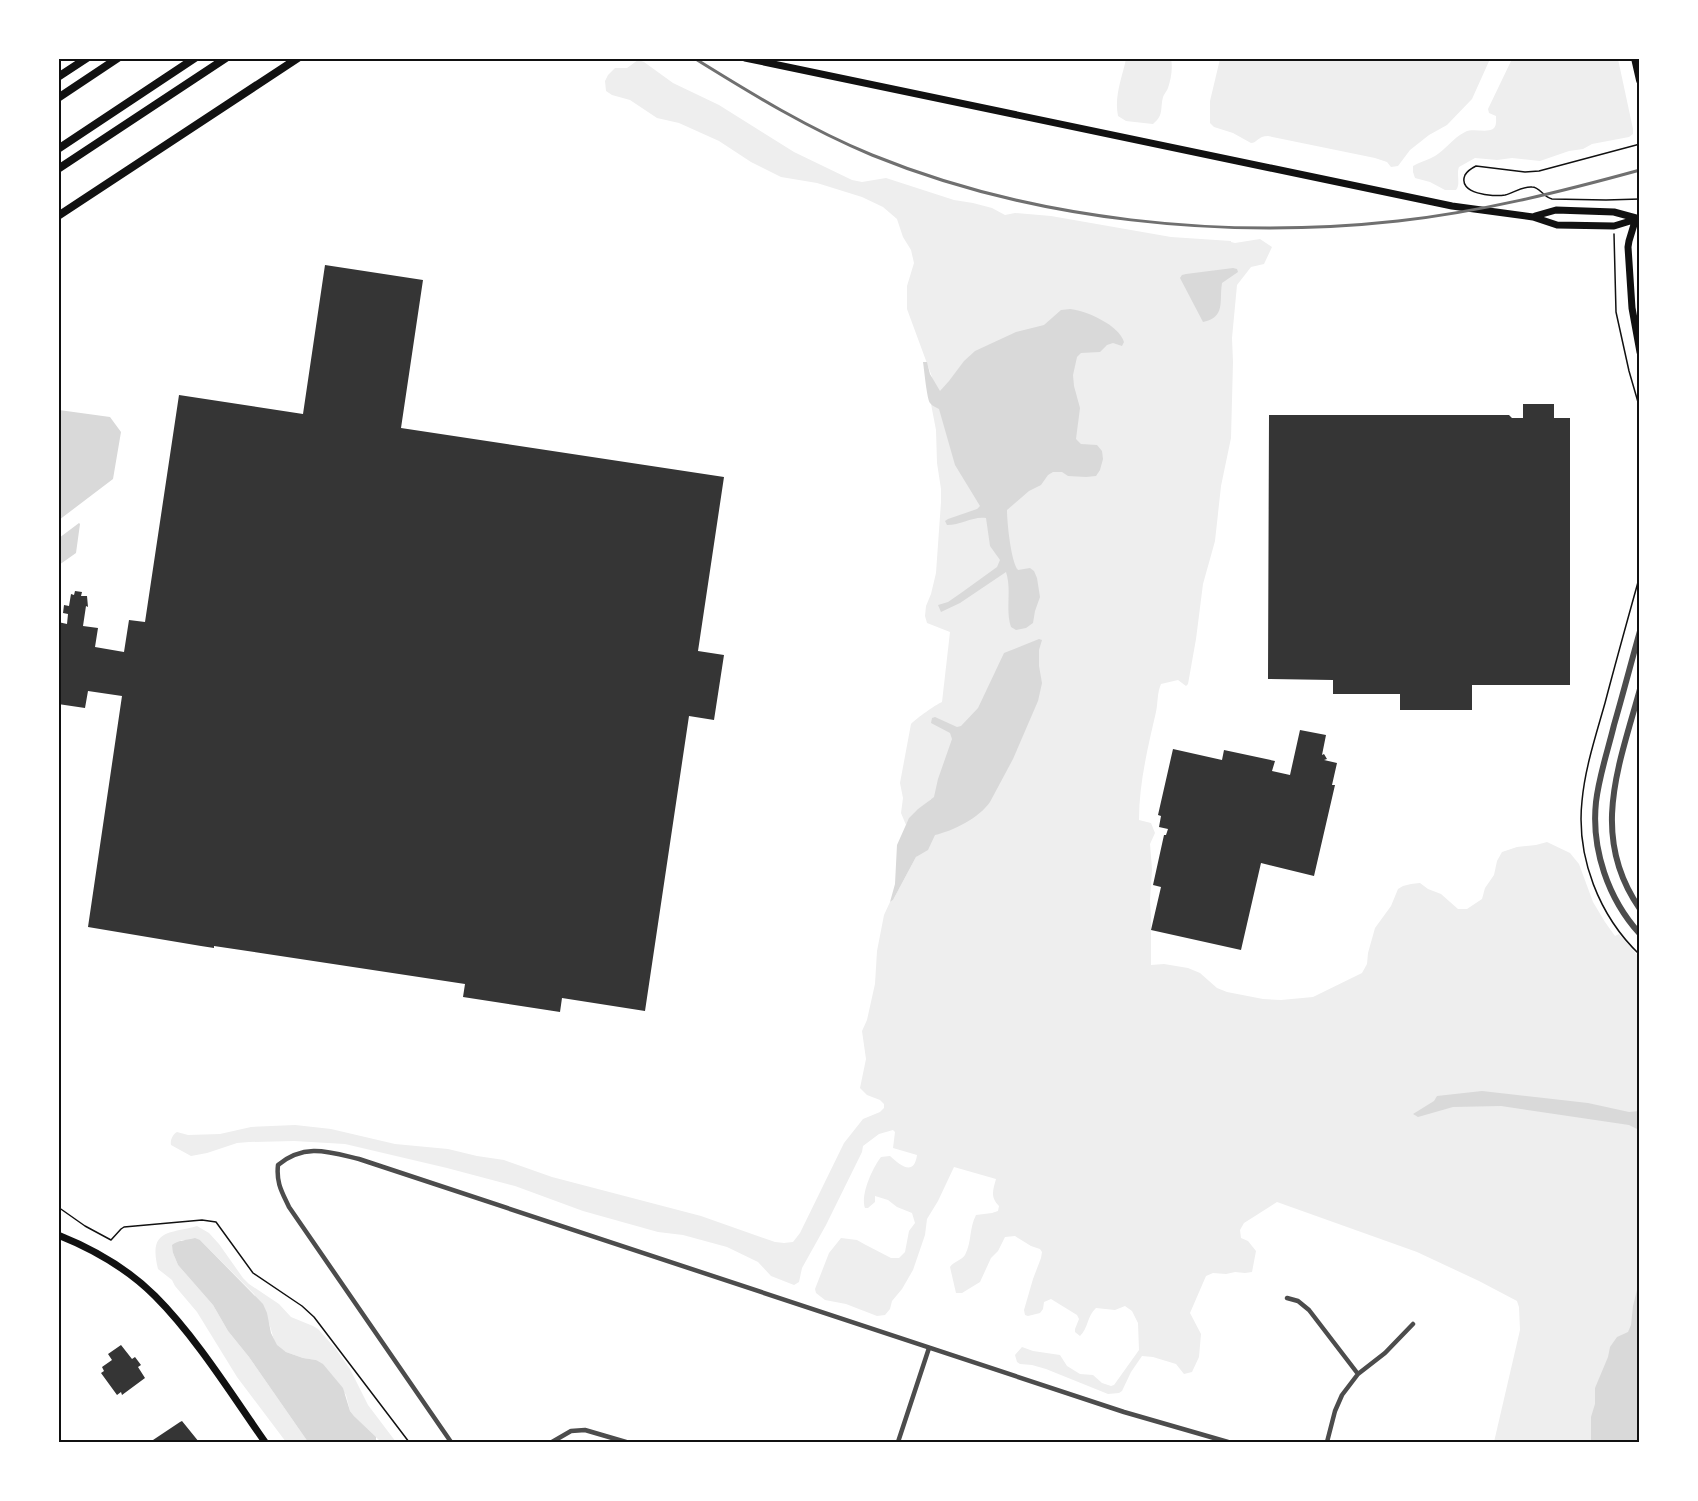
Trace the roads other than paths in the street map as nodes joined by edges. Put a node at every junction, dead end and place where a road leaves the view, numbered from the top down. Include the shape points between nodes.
1 (87, 58) edge
2 (118, 58) edge
3 (195, 58) edge
4 (226, 58) edge
5 (298, 58) edge
6 (745, 58) edge
7 (1635, 58) edge
8 (58, 77) edge
9 (1640, 80) edge
10 (58, 98) edge
11 (58, 149) edge
12 (58, 169) edge
13 (58, 216) edge
14 (1533, 217) junction
15 (1638, 218) edge
16 (1640, 226) edge
17 (1637, 320) edge
18 (1640, 352) edge
19 (1640, 631) edge
20 (1631, 664) junction
21 (1640, 666) edge
22 (1640, 689) edge
23 (1601, 776) junction
24 (1615, 780) junction
25 (1640, 909) edge
26 (1640, 934) edge
27 (58, 1235) edge
28 (1287, 1298) dead end
29 (1413, 1324) dead end
30 (929, 1348) junction
31 (1358, 1374) junction
32 (265, 1443) edge
33 (451, 1443) edge
34 (552, 1443) edge
35 (626, 1443) edge
36 (898, 1443) edge
37 (1228, 1443) edge
38 (1327, 1443) edge

1 - 8 highway
2 - 10 highway
3 - 11 highway
4 - 12 highway
5 - 13 highway
6 - 14 main road via 1407,198
7 - 9 highway
14 - 15 main road via 1556,210 1614,212
14 - 15 main road via 1557,225 1608,227
15 - 16 main road
15 - 17 main road via 1628,247
17 - 18 main road
19 - 20 street
20 - 21 street
20 - 23 street
22 - 24 street
23 - 24 street
23 - 26 street via 1595,819 1602,866 1615,898
24 - 25 street via 1612,841 1620,872
27 - 32 main road via 111,1262 155,1296 191,1338
28 - 31 street via 1309,1310
29 - 31 street
30 - 33 street via 359,1159 321,1150 288,1157 278,1165 277,1177 289,1207
30 - 36 street
30 - 37 street
31 - 38 street via 1342,1395
34 - 35 street via 571,1431 585,1430

